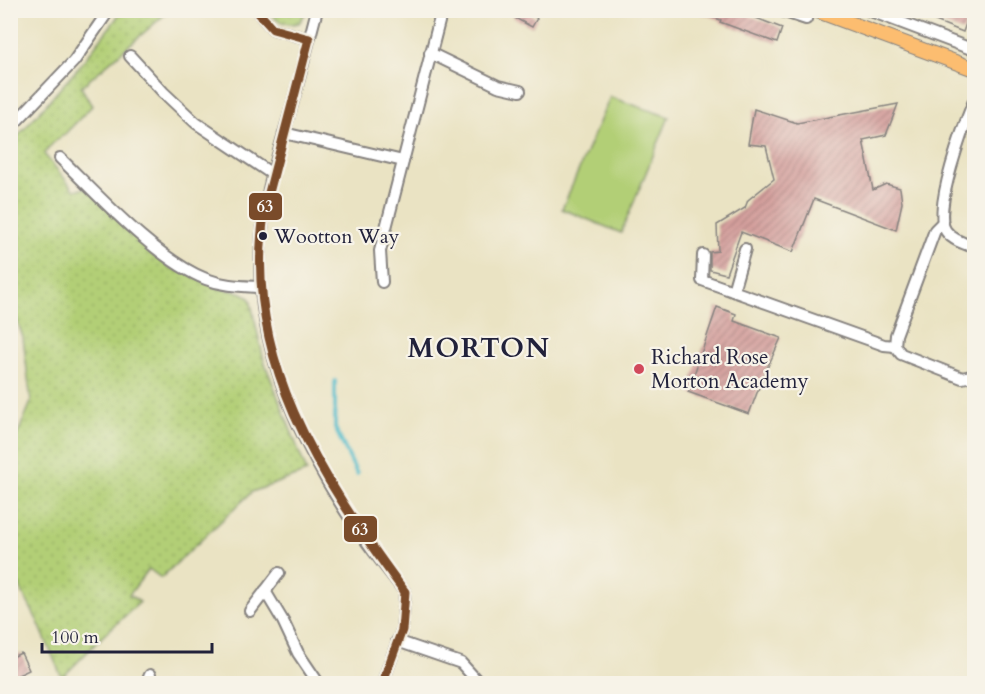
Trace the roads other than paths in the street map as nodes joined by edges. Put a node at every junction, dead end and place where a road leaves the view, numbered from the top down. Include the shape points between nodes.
1 (109, 10) edge
2 (256, 10) edge
3 (317, 10) edge
4 (442, 10) edge
5 (779, 10) edge
6 (808, 10) edge
7 (815, 10) edge
8 (868, 10) edge
9 (309, 39) junction
10 (975, 50) edge
11 (430, 53) junction
12 (130, 56) dead end
13 (975, 69) edge
14 (520, 91) dead end
15 (975, 101) edge
16 (10, 128) edge
17 (284, 133) junction
18 (60, 158) dead end
19 (403, 161) junction
20 (272, 174) junction
21 (942, 223) junction
22 (975, 247) edge
23 (745, 249) dead end
24 (703, 255) dead end
25 (382, 282) dead end
26 (712, 285) junction
27 (260, 287) junction
28 (733, 291) junction
29 (709, 297) dead end
30 (895, 346) junction
31 (975, 373) edge
32 (279, 573) dead end
33 (265, 591) junction
34 (250, 611) dead end
35 (398, 641) junction
36 (319, 684) edge
37 (382, 684) edge
38 (480, 684) edge

1 - 16 street via 74,61
2 - 9 street via 273,29
3 - 9 street
4 - 11 street
5 - 6 street via 806,19
7 - 13 main road
8 - 10 street
9 - 17 street
11 - 14 street via 498,86
11 - 19 street
12 - 20 street via 196,123
15 - 21 street via 950,170
17 - 19 street
17 - 20 street
18 - 27 street via 170,258 204,278
19 - 25 street via 380,251
20 - 27 street via 261,232
21 - 22 street via 954,238
21 - 30 street via 935,230
23 - 28 street
24 - 26 street via 702,280
26 - 28 street
26 - 29 street
27 - 35 street via 280,381 306,442 347,514 405,592
28 - 30 street
30 - 31 street via 901,354 962,378
32 - 33 street
33 - 34 street
33 - 36 street
35 - 37 street
35 - 38 street via 461,663

